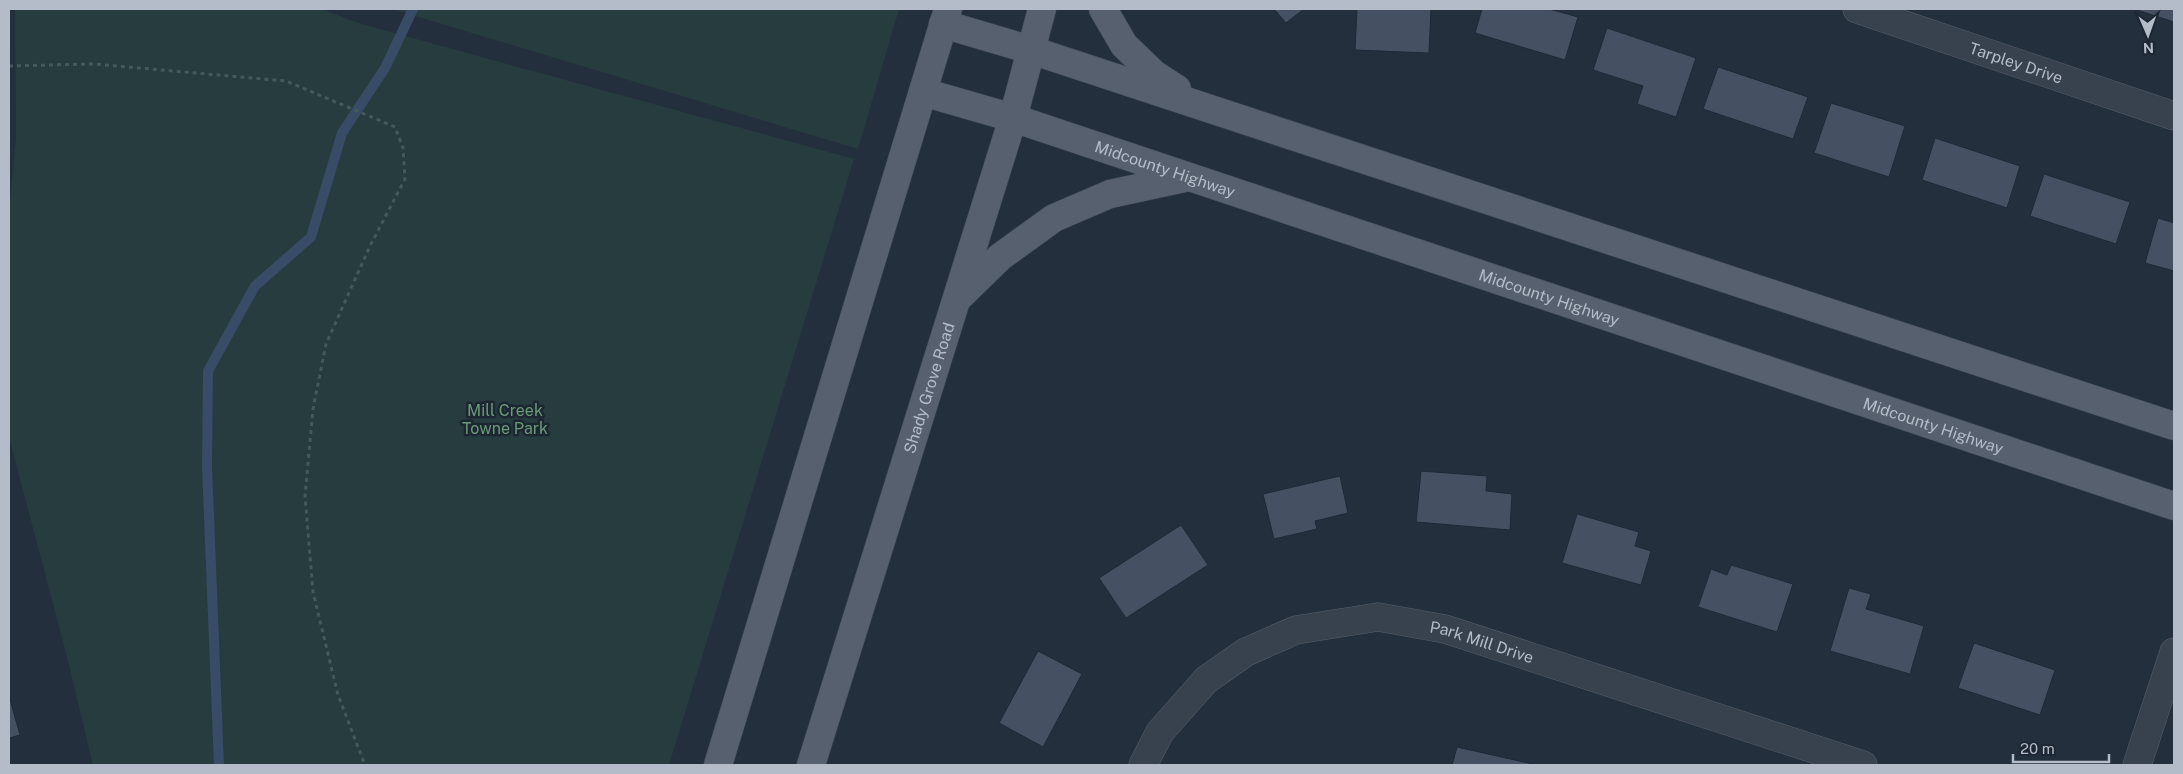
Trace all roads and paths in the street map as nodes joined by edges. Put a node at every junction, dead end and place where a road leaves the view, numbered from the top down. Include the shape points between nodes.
1 (1042, 9) edge
2 (1103, 9) edge
3 (1858, 9) edge
4 (946, 16) edge
5 (1031, 50) junction
6 (9, 66) edge
7 (923, 92) junction
8 (1208, 108) junction
9 (2174, 116) edge
10 (1013, 118) junction
11 (1190, 177) junction
12 (956, 301) junction
13 (2174, 426) edge
14 (2174, 506) edge
15 (2174, 652) edge
16 (365, 765) edge
17 (718, 765) edge
18 (811, 765) edge
19 (1143, 765) edge
20 (1863, 765) edge
21 (2137, 765) edge

1 - 5 main road, Shady Grove Road
2 - 8 main road via 1124,45 1154,74
3 - 9 street, Tarpley Drive
4 - 5 main road
4 - 7 main road
5 - 8 main road
5 - 10 main road, Shady Grove Road
6 - 16 path via 94,64 286,81 394,127 403,148 406,179 370,246 326,344 313,409 305,496 313,592 338,695
7 - 10 main road, Midcounty Highway
7 - 17 main road
8 - 13 main road
10 - 11 main road, Midcounty Highway
10 - 12 main road, Shady Grove Road
11 - 12 main road via 1110,194 1054,218 1000,257
11 - 14 main road, Midcounty Highway
12 - 18 main road, Shady Grove Road
15 - 21 street
19 - 20 street, Park Mill Drive via 1160,732 1206,680 1246,652 1296,630 1378,617 1445,629

